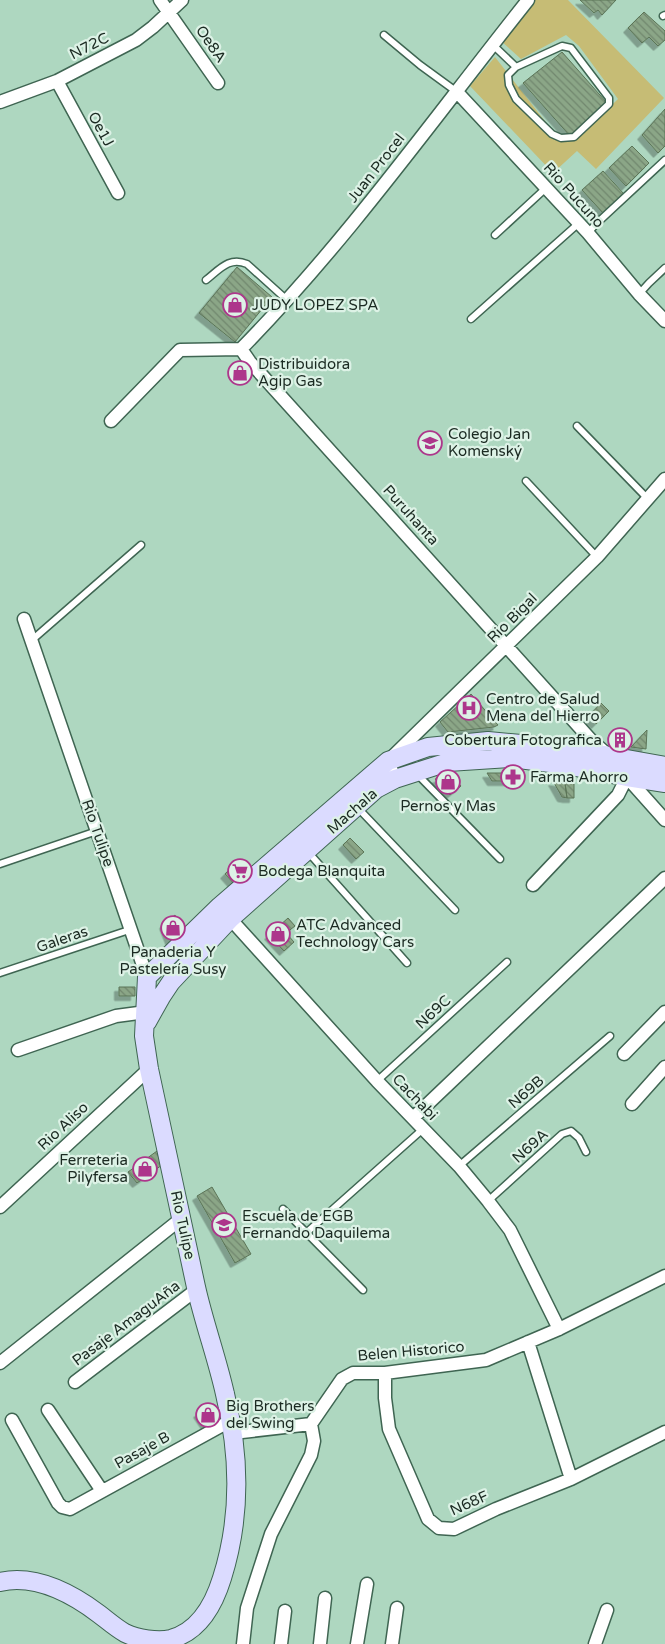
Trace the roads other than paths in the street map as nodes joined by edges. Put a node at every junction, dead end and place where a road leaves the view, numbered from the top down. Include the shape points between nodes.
1 (160, 0) edge
2 (182, 0) edge
3 (528, 0) edge
4 (168, 12) junction
5 (384, 34) dead end
6 (493, 45) junction
7 (516, 67) junction
8 (57, 80) junction
9 (218, 83) dead end
10 (457, 92) junction
11 (0, 102) edge
12 (665, 160) edge
13 (546, 188) junction
14 (118, 192) dead end
15 (579, 223) junction
16 (588, 233) junction
17 (495, 235) dead end
18 (665, 268) edge
19 (206, 280) dead end
20 (639, 294) junction
21 (287, 300) junction
22 (471, 319) dead end
23 (665, 321) edge
24 (241, 349) junction
25 (111, 421) dead end
26 (577, 426) dead end
27 (665, 479) edge
28 (526, 481) dead end
29 (648, 499) junction
30 (141, 544) dead end
31 (597, 557) junction
32 (24, 619) dead end
33 (32, 640) junction
34 (507, 646) junction
35 (608, 755) junction
36 (388, 761) junction
37 (665, 766) edge
38 (415, 772) junction
39 (628, 777) junction
40 (395, 779) junction
41 (665, 783) edge
42 (356, 806) junction
43 (665, 820) edge
44 (97, 830) junction
45 (307, 850) junction
46 (500, 859) dead end
47 (0, 864) edge
48 (665, 878) edge
49 (533, 885) dead end
50 (455, 910) dead end
51 (225, 912) junction
52 (132, 929) junction
53 (507, 962) dead end
54 (407, 963) dead end
55 (0, 973) edge
56 (147, 977) junction
57 (665, 1012) edge
58 (146, 1019) junction
59 (610, 1036) dead end
60 (18, 1050) dead end
61 (624, 1054) dead end
62 (665, 1067) edge
63 (149, 1069) junction
64 (377, 1081) junction
65 (632, 1104) dead end
66 (413, 1118) junction
67 (424, 1129) junction
68 (586, 1152) dead end
69 (459, 1166) junction
70 (488, 1201) junction
71 (0, 1207) edge
72 (283, 1209) dead end
73 (182, 1218) junction
74 (306, 1233) junction
75 (665, 1276) edge
76 (196, 1290) junction
77 (363, 1290) dead end
78 (558, 1329) junction
79 (528, 1342) junction
80 (0, 1363) edge
81 (385, 1373) junction
82 (75, 1382) dead end
83 (48, 1410) dead end
84 (12, 1420) dead end
85 (311, 1424) junction
86 (232, 1427) junction
87 (665, 1432) edge
88 (571, 1479) junction
89 (102, 1491) junction
90 (0, 1582) edge
91 (367, 1584) dead end
92 (325, 1598) dead end
93 (397, 1608) dead end
94 (607, 1610) dead end
95 (285, 1611) dead end
96 (121, 1638) edge
97 (243, 1644) edge
98 (281, 1644) edge
99 (320, 1644) edge
100 (357, 1644) edge
101 (392, 1644) edge
102 (595, 1644) edge

1 - 4 street, Oe8A
2 - 4 street, N72C
3 - 6 street, Juan Procel
4 - 8 street, N72C via 136,40
4 - 9 street, Oe8A
5 - 10 lane
6 - 7 lane
6 - 10 street, Juan Procel
7 - 7 lane via 562,46 571,48 609,98 609,104 574,137 561,138 552,134 516,99 508,76
8 - 11 street, N72C
8 - 14 street, Oe1J
10 - 13 street, Rio Pucuno
10 - 21 street, Juan Procel
12 - 16 lane
13 - 15 street, Rio Pucuno
13 - 17 lane
15 - 16 street, Rio Pucuno
15 - 22 lane
16 - 20 street, Rio Pucuno
18 - 20 lane
19 - 21 lane via 231,261 240,261
20 - 23 street, Rio Pucuno
21 - 24 street, Juan Procel
24 - 25 street via 180,350
24 - 34 street, Puruhanta
26 - 29 lane
27 - 29 street, Rio Bigal
28 - 31 lane
29 - 31 street, Rio Bigal
30 - 33 lane
31 - 34 street, Rio Bigal
32 - 33 street, Rio Tulipe
33 - 44 street, Rio Tulipe
34 - 35 street, Puruhanta
34 - 36 street, Rio Bigal
35 - 36 main road, Machala via 488,741 428,747
35 - 37 main road, Machala
35 - 39 street, Puruhanta
36 - 40 street
36 - 51 main road, Machala
38 - 39 main road, Machala via 448,762 511,758
38 - 40 main road, Machala
38 - 46 lane
39 - 41 main road, Machala
39 - 43 street, Puruhanta
39 - 49 street via 618,795
40 - 42 main road, Machala via 376,789
42 - 45 main road, Machala
42 - 50 lane
44 - 47 lane
44 - 52 street, Rio Tulipe
45 - 51 main road, Machala
45 - 54 lane
48 - 66 street
51 - 56 main road, Machala
51 - 58 main road, Machala
51 - 64 street, Cachabi
52 - 55 lane, Galeras
52 - 56 street, Rio Tulipe
53 - 64 lane, N69C
56 - 58 main road, Rio Tulipe
57 - 61 street
58 - 60 street via 116,1016
58 - 63 main road, Rio Tulipe via 145,1049
59 - 69 lane, N69B
62 - 65 street
63 - 71 street, Rio Aliso
63 - 73 main road, Rio Tulipe
64 - 66 street, Cachabi
66 - 67 street, Cachabi
67 - 69 street, Cachabi
67 - 74 lane
68 - 70 lane, N69A via 579,1138 571,1132 562,1134
69 - 70 street, Cachabi
70 - 78 street, Cachabi via 510,1230
72 - 74 lane
73 - 76 main road, Rio Tulipe
73 - 80 street
74 - 77 lane
75 - 78 street, Belen Historico
76 - 82 street, Pasaje AmaguAña
76 - 86 main road, Rio Tulipe
78 - 79 street, Belen Historico
79 - 81 street, Belen Historico via 486,1360
79 - 88 street
81 - 85 street, Belen Historico via 353,1373 342,1379
81 - 88 street, N68F via 389,1429 433,1525 454,1529
83 - 89 street
84 - 89 street, Pasaje B via 62,1507 70,1509
85 - 86 street
85 - 97 street via 314,1441 311,1455 271,1534 247,1608
86 - 89 street, Pasaje B
86 - 96 main road, Rio Tulipe via 236,1512 231,1551 212,1604 195,1627 181,1636 157,1640
87 - 88 street, N68F
90 - 96 main road, Rio Tulipe via 20,1580 68,1594 97,1612
91 - 100 street
92 - 99 street
93 - 101 street
94 - 102 street
95 - 98 street

